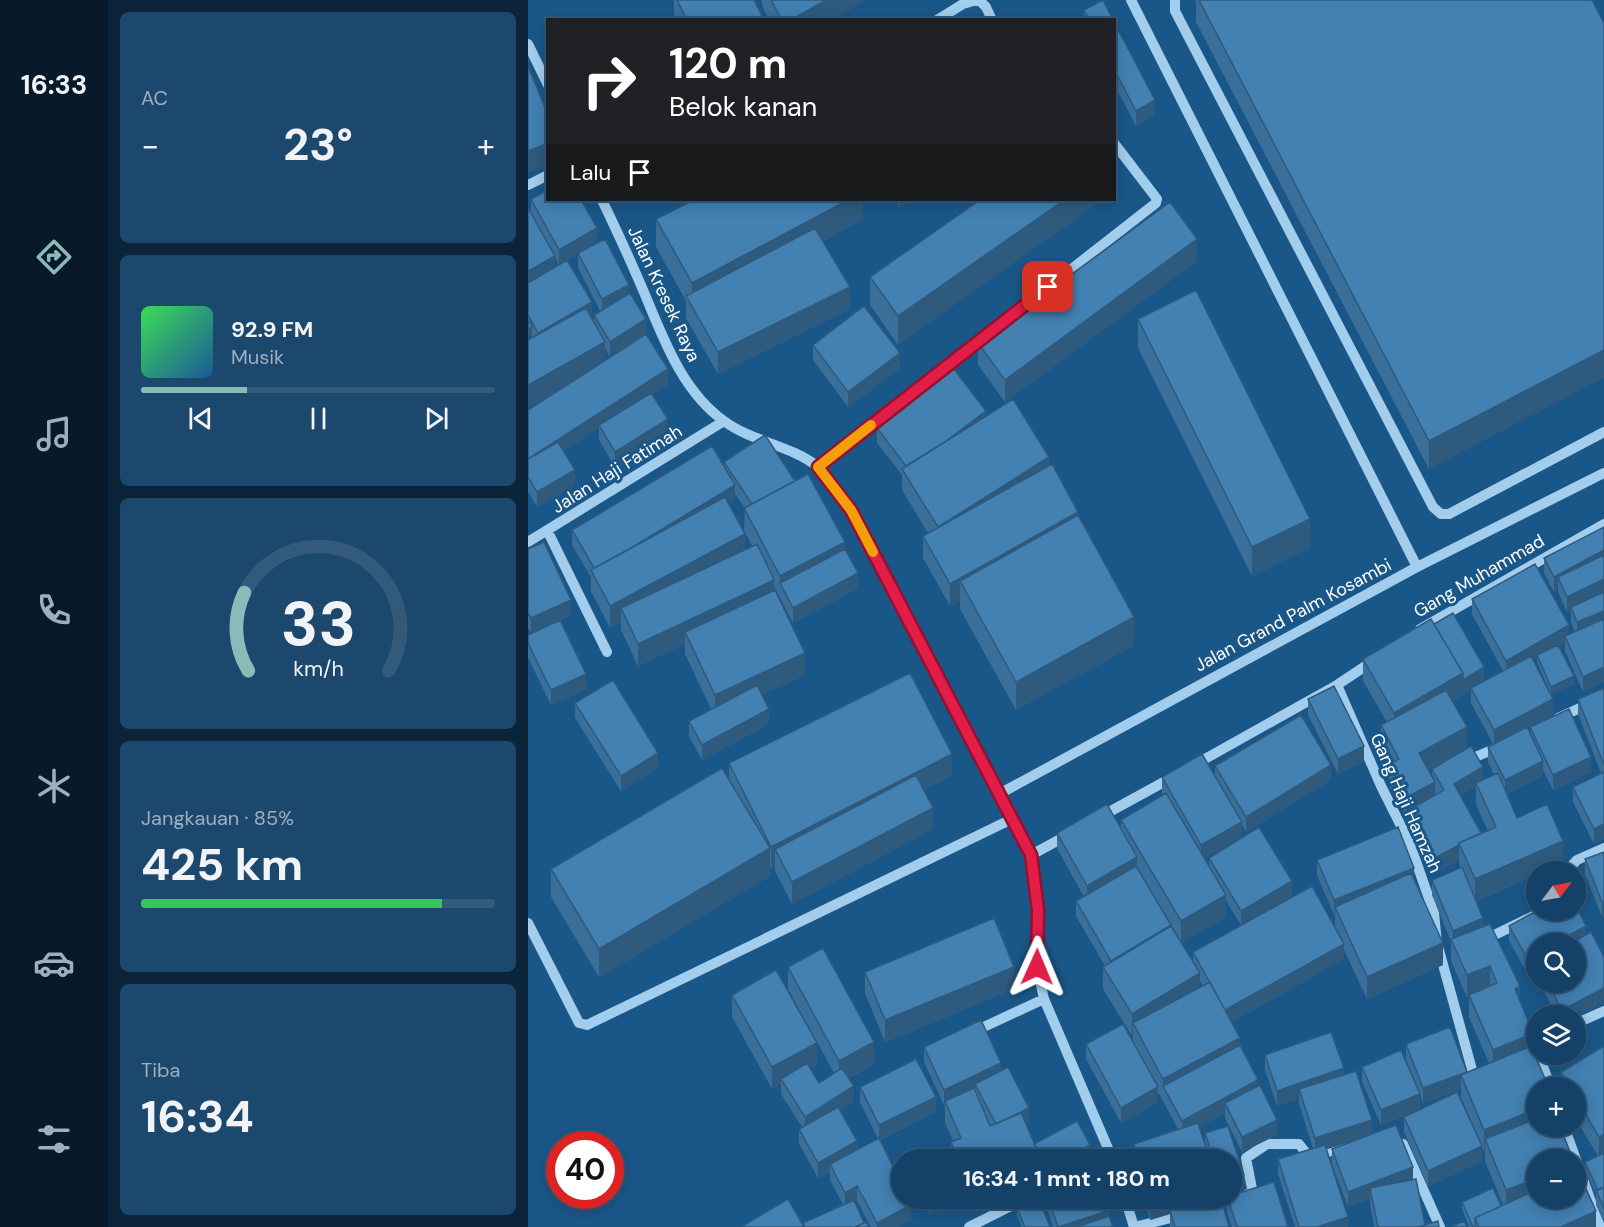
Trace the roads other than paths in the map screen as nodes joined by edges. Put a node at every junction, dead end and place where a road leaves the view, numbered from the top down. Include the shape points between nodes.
1 (978, 0) edge
2 (1131, 0) edge
3 (1175, 0) edge
4 (940, 18) edge
5 (991, 18) edge
6 (528, 44) edge
7 (546, 81) edge
8 (1116, 146) edge
9 (546, 176) edge
10 (528, 186) edge
11 (602, 201) edge
12 (723, 421) junction
13 (1604, 432) edge
14 (818, 467) junction
15 (1604, 473) edge
16 (1603, 524) edge
17 (548, 532) junction
18 (528, 543) edge
19 (1417, 567) junction
20 (1414, 633) edge
21 (607, 652) dead end
22 (1385, 653) edge
23 (1337, 685) junction
24 (1604, 697) edge
25 (1545, 724) edge
26 (1515, 740) edge
27 (1457, 765) edge
28 (1001, 793) junction
29 (1014, 818) junction
30 (1604, 848) edge
31 (1031, 855) junction
32 (1576, 861) edge
33 (1526, 920) edge
34 (528, 923) edge
35 (1473, 945) edge
36 (1044, 999) junction
37 (1604, 1011) edge
38 (1586, 1019) edge
39 (973, 1032) edge
40 (1528, 1065) edge
41 (1519, 1069) edge
42 (1487, 1081) edge
43 (1397, 1132) edge
44 (1568, 1137) edge
45 (1360, 1142) edge
46 (1108, 1149) edge
47 (1005, 1209) edge
48 (1128, 1209) edge
49 (969, 1227) edge
50 (1134, 1227) edge
51 (1440, 1227) edge
52 (1600, 1227) edge

1 - 4 street
1 - 5 street
2 - 19 street
3 - 13 street via 1174,11 1433,507 1441,514 1449,514
6 - 7 street
8 - 14 street via 1157,199 1156,203
9 - 10 street
11 - 12 street, Jalan Kresek Raya via 680,371
12 - 14 street, Jalan Kresek Raya
12 - 17 street, Jalan Haji Fatimah
14 - 28 street, Jalan Kresek Raya via 851,510
15 - 19 street, Jalan Grand Palm Kosambi
16 - 20 street, Gang Muhammad
17 - 18 street, Jalan Haji Fatimah
17 - 21 street
19 - 28 street, Jalan Grand Palm Kosambi
22 - 23 street
23 - 31 street
23 - 42 street, Gang Haji Hamzah via 1410,844 1434,913 1437,943 1448,958 1476,1085
24 - 25 street
26 - 27 street
28 - 29 street, Jalan Kresek Raya
29 - 31 street, Jalan Kresek Raya
29 - 34 street via 587,1026 579,1023
30 - 32 street
31 - 36 street, Jalan Kresek Raya via 1038,910 1037,967
33 - 35 street
36 - 39 street
36 - 46 street, Jalan Kresek Raya
37 - 38 street
40 - 41 street
43 - 51 street
44 - 52 street
45 - 50 street via 1310,1158 1299,1144 1262,1145 1246,1158 1251,1193
47 - 49 street
48 - 50 street

